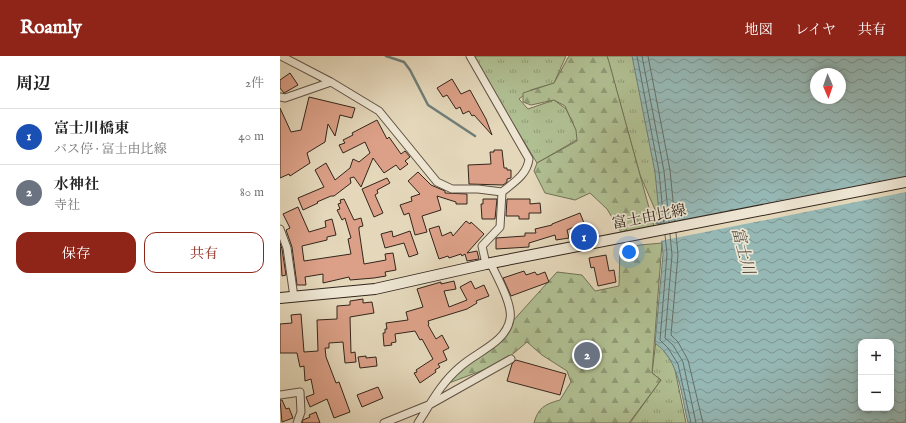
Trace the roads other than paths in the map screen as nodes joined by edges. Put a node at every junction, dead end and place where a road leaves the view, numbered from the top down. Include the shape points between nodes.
1 (281, 56) edge
2 (470, 56) edge
3 (331, 82) junction
4 (280, 97) edge
5 (906, 182) edge
6 (502, 192) junction
7 (280, 230) edge
8 (488, 264) junction
9 (294, 297) junction
10 (280, 298) edge
11 (511, 359) dead end
12 (280, 395) edge
13 (431, 404) junction
14 (297, 423) edge
15 (384, 423) edge
16 (418, 423) edge

1 - 3 street
2 - 6 street via 529,159 528,168
3 - 4 street via 285,98
3 - 6 street via 379,111 437,182 452,189
5 - 8 main road, 富士由比線
6 - 8 street via 500,227 482,246
7 - 9 street via 287,248
8 - 9 main road, 富士由比線 via 375,289
8 - 13 street via 508,305 510,319 501,337 460,366 438,389
9 - 10 main road, 富士由比線
11 - 13 street
12 - 14 street via 300,392
13 - 15 street
13 - 16 street

